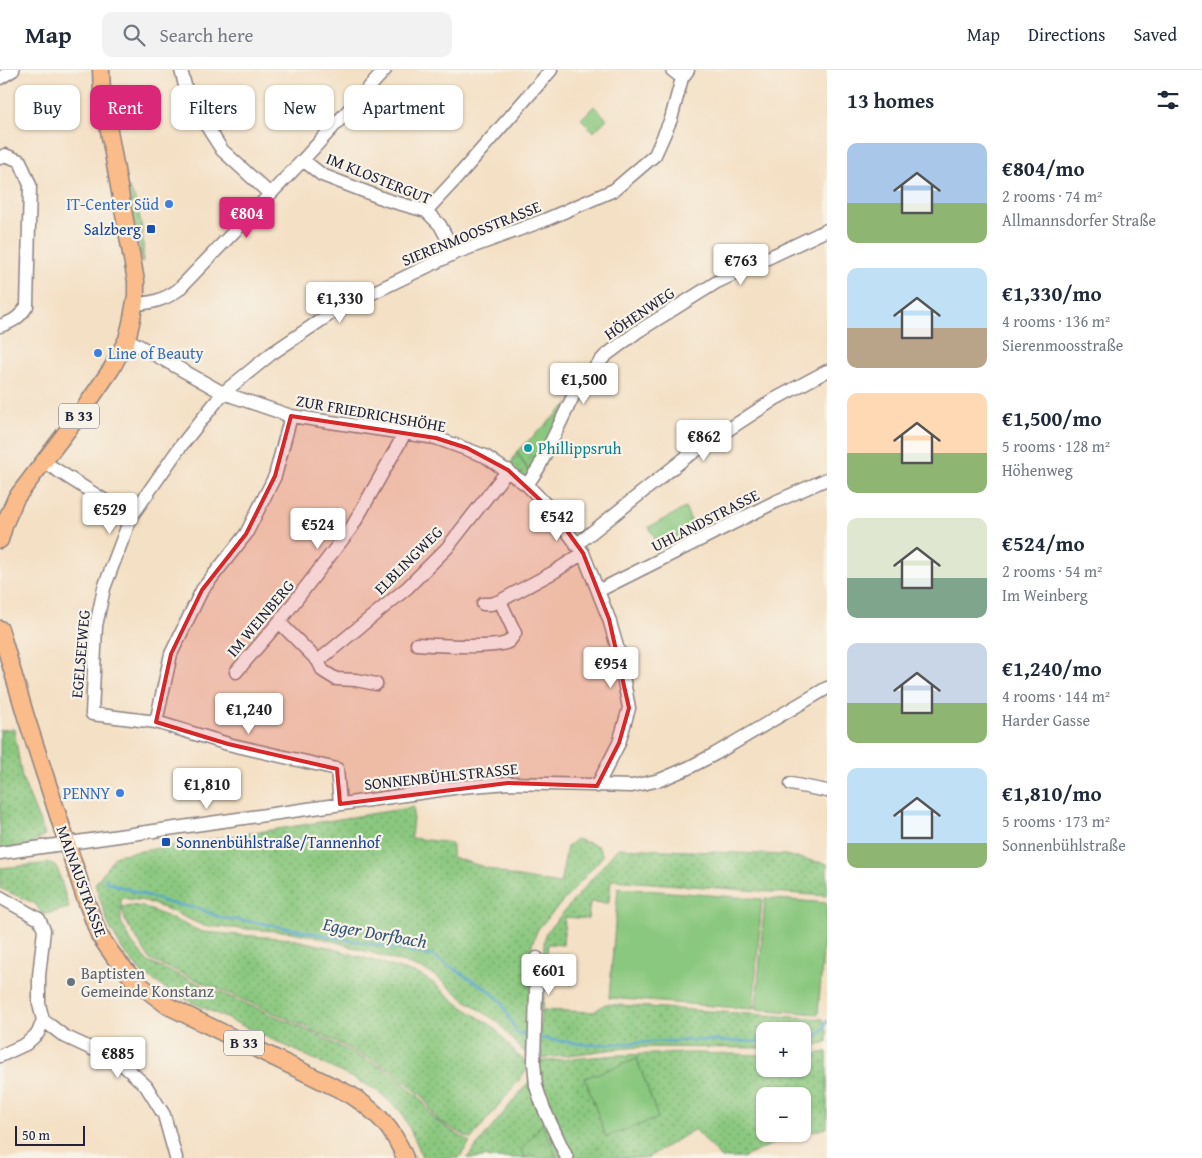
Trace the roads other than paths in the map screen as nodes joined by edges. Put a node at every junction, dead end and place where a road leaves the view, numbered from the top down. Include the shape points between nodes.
1 (13, 70) edge
2 (101, 70) edge
3 (180, 70) edge
4 (385, 70) edge
5 (551, 70) edge
6 (680, 73) edge
7 (0, 78) edge
8 (0, 158) edge
9 (303, 160) junction
10 (270, 194) junction
11 (426, 211) junction
12 (827, 230) edge
13 (455, 253) junction
14 (135, 304) junction
15 (0, 326) edge
16 (127, 339) junction
17 (827, 371) edge
18 (223, 393) junction
19 (291, 416) junction
20 (405, 433) junction
21 (44, 462) junction
22 (508, 470) junction
23 (827, 479) edge
24 (527, 485) junction
25 (131, 517) junction
26 (0, 540) edge
27 (580, 549) junction
28 (598, 591) junction
29 (500, 601) junction
30 (483, 604) dead end
31 (280, 622) junction
32 (0, 629) edge
33 (416, 644) dead end
34 (318, 661) junction
35 (236, 672) dead end
36 (376, 684) dead end
37 (827, 688) edge
38 (156, 722) junction
39 (791, 784) dead end
40 (597, 786) junction
41 (827, 791) edge
42 (340, 804) junction
43 (67, 844) junction
44 (0, 853) edge
45 (0, 897) edge
46 (537, 958) dead end
47 (43, 1020) junction
48 (0, 1056) edge
49 (176, 1158) edge
50 (405, 1158) edge
51 (566, 1158) edge

1 - 7 street
2 - 14 main road, B 33 via 102,92 136,281
3 - 10 street via 188,97 222,150
4 - 9 street
5 - 11 street
6 - 13 street, SIERENMOOSSTRASSE via 671,119 655,155 614,190
8 - 15 street via 4,154 20,161 30,185 27,306 21,316
9 - 10 street
9 - 11 street, IM KLOSTERGUT via 322,175
10 - 14 street via 178,290 157,302
11 - 13 street, IM KLOSTERGUT via 440,226
12 - 24 street, HÖHENWEG via 717,282 636,332 604,356 577,388
13 - 18 street, SIERENMOOSSTRASSE via 333,312
14 - 16 main road, B 33
16 - 18 street, ZUR FRIEDRICHSHÖHE
16 - 21 main road, B 33 via 112,368
17 - 27 street via 775,399 685,458
18 - 19 street, ZUR FRIEDRICHSHÖHE
18 - 25 street, EGELSEEWEG
19 - 20 street, ZUR FRIEDRICHSHÖHE
19 - 38 street via 275,476 246,534 202,590 171,654
20 - 22 street, ZUR FRIEDRICHSHÖHE via 467,448
20 - 31 street, IM WEINBERG via 352,527
21 - 25 street
21 - 26 main road, B 33 via 16,498
22 - 24 street, ZUR FRIEDRICHSHÖHE
22 - 34 street, ELBLINGWEG via 447,548 407,588
23 - 28 street, UHLANDSTRASSE
24 - 27 street, ZUR FRIEDRICHSHÖHE via 554,513
25 - 38 street, EGELSEEWEG via 104,588 96,626 92,714
27 - 28 street, ZUR FRIEDRICHSHÖHE
27 - 29 street via 554,572
28 - 40 street, ZUR FRIEDRICHSHÖHE via 618,650 629,708 619,743
29 - 30 street
29 - 33 street via 515,633 510,642 502,645
31 - 34 street
31 - 35 street, IM WEINBERG
32 - 43 main road, MAINAUSTRASSE / B 33
34 - 36 street via 323,671 336,679
37 - 40 street, SONNENBÜHLSTRASSE via 752,733 660,780 632,786
38 - 42 street via 228,744 337,769
39 - 41 street
40 - 42 street, SONNENBÜHLSTRASSE via 508,783
42 - 43 street, SONNENBÜHLSTRASSE
43 - 44 street, SONNENBÜHLSTRASSE
43 - 50 main road, MAINAUSTRASSE / B 33 via 100,934 114,958 135,981 168,1006 352,1095 386,1123
45 - 47 street via 39,919 44,930 39,976 39,1004
46 - 51 street via 536,1086
47 - 48 street via 38,1033 26,1044
47 - 49 street via 64,1036 120,1062 146,1086 164,1115

